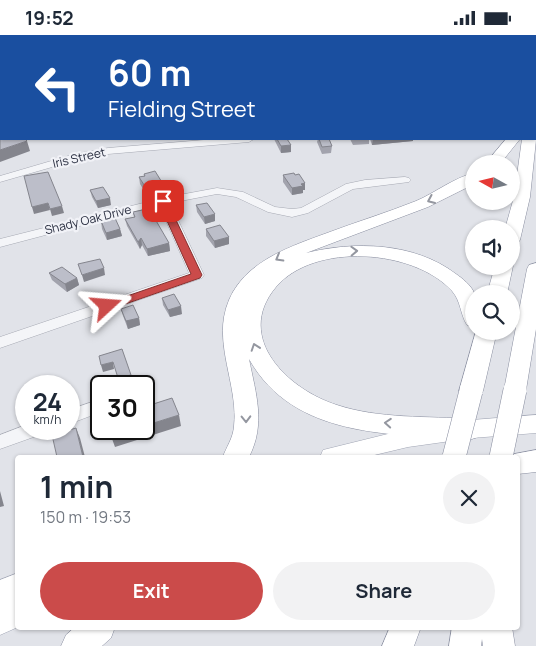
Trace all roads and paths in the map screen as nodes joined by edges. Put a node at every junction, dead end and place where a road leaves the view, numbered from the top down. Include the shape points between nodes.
1 (237, 140) edge
2 (512, 140) edge
3 (529, 140) edge
4 (500, 155) edge
5 (404, 180) dead end
6 (465, 182) edge
7 (4, 183) edge
8 (163, 201) junction
9 (516, 220) edge
10 (0, 243) edge
11 (536, 269) edge
12 (465, 296) edge
13 (477, 340) edge
14 (485, 340) edge
15 (0, 343) edge
16 (480, 359) junction
17 (536, 424) edge
18 (472, 429) junction
19 (15, 437) edge
20 (0, 442) edge
21 (536, 452) edge
22 (237, 455) edge
23 (339, 455) edge
24 (455, 455) edge
25 (501, 455) edge
26 (518, 455) edge
27 (536, 461) edge
28 (520, 463) edge
29 (15, 587) edge
30 (0, 594) edge
31 (15, 614) edge
32 (0, 621) edge
33 (96, 630) edge
34 (405, 630) edge
35 (409, 630) edge
36 (468, 630) edge
37 (496, 630) edge
38 (77, 646) edge
39 (398, 646) edge
40 (406, 646) edge
41 (465, 646) edge
42 (499, 646) edge

1 - 7 street, Iris Street via 108,151 62,161 66,169 61,172
2 - 4 highway
3 - 9 highway
5 - 8 street, Shady Oak Drive via 350,186 304,211 292,213 272,210 229,192 217,191
6 -> 22 highway via 422,204 287,254 273,261 251,280 238,301 233,323 247,420 245,437
8 - 10 street, Shady Oak Drive
8 - 15 street via 197,275
11 - 25 highway, bridge
18 -> 12 highway via 374,422 344,417 318,407 292,394 275,379 254,348 251,331 251,314 269,283 301,261 344,251 387,252 412,257 448,277
13 - 16 highway
14 - 16 highway
16 - 24 highway, bridge
17 - 18 main road
18 - 23 main road via 408,438
19 - 20 street
21 - 26 main road
27 - 28 highway
29 - 30 main road
31 - 32 main road
33 - 38 highway
34 - 39 highway
35 - 40 highway
36 - 41 highway
37 - 42 highway

